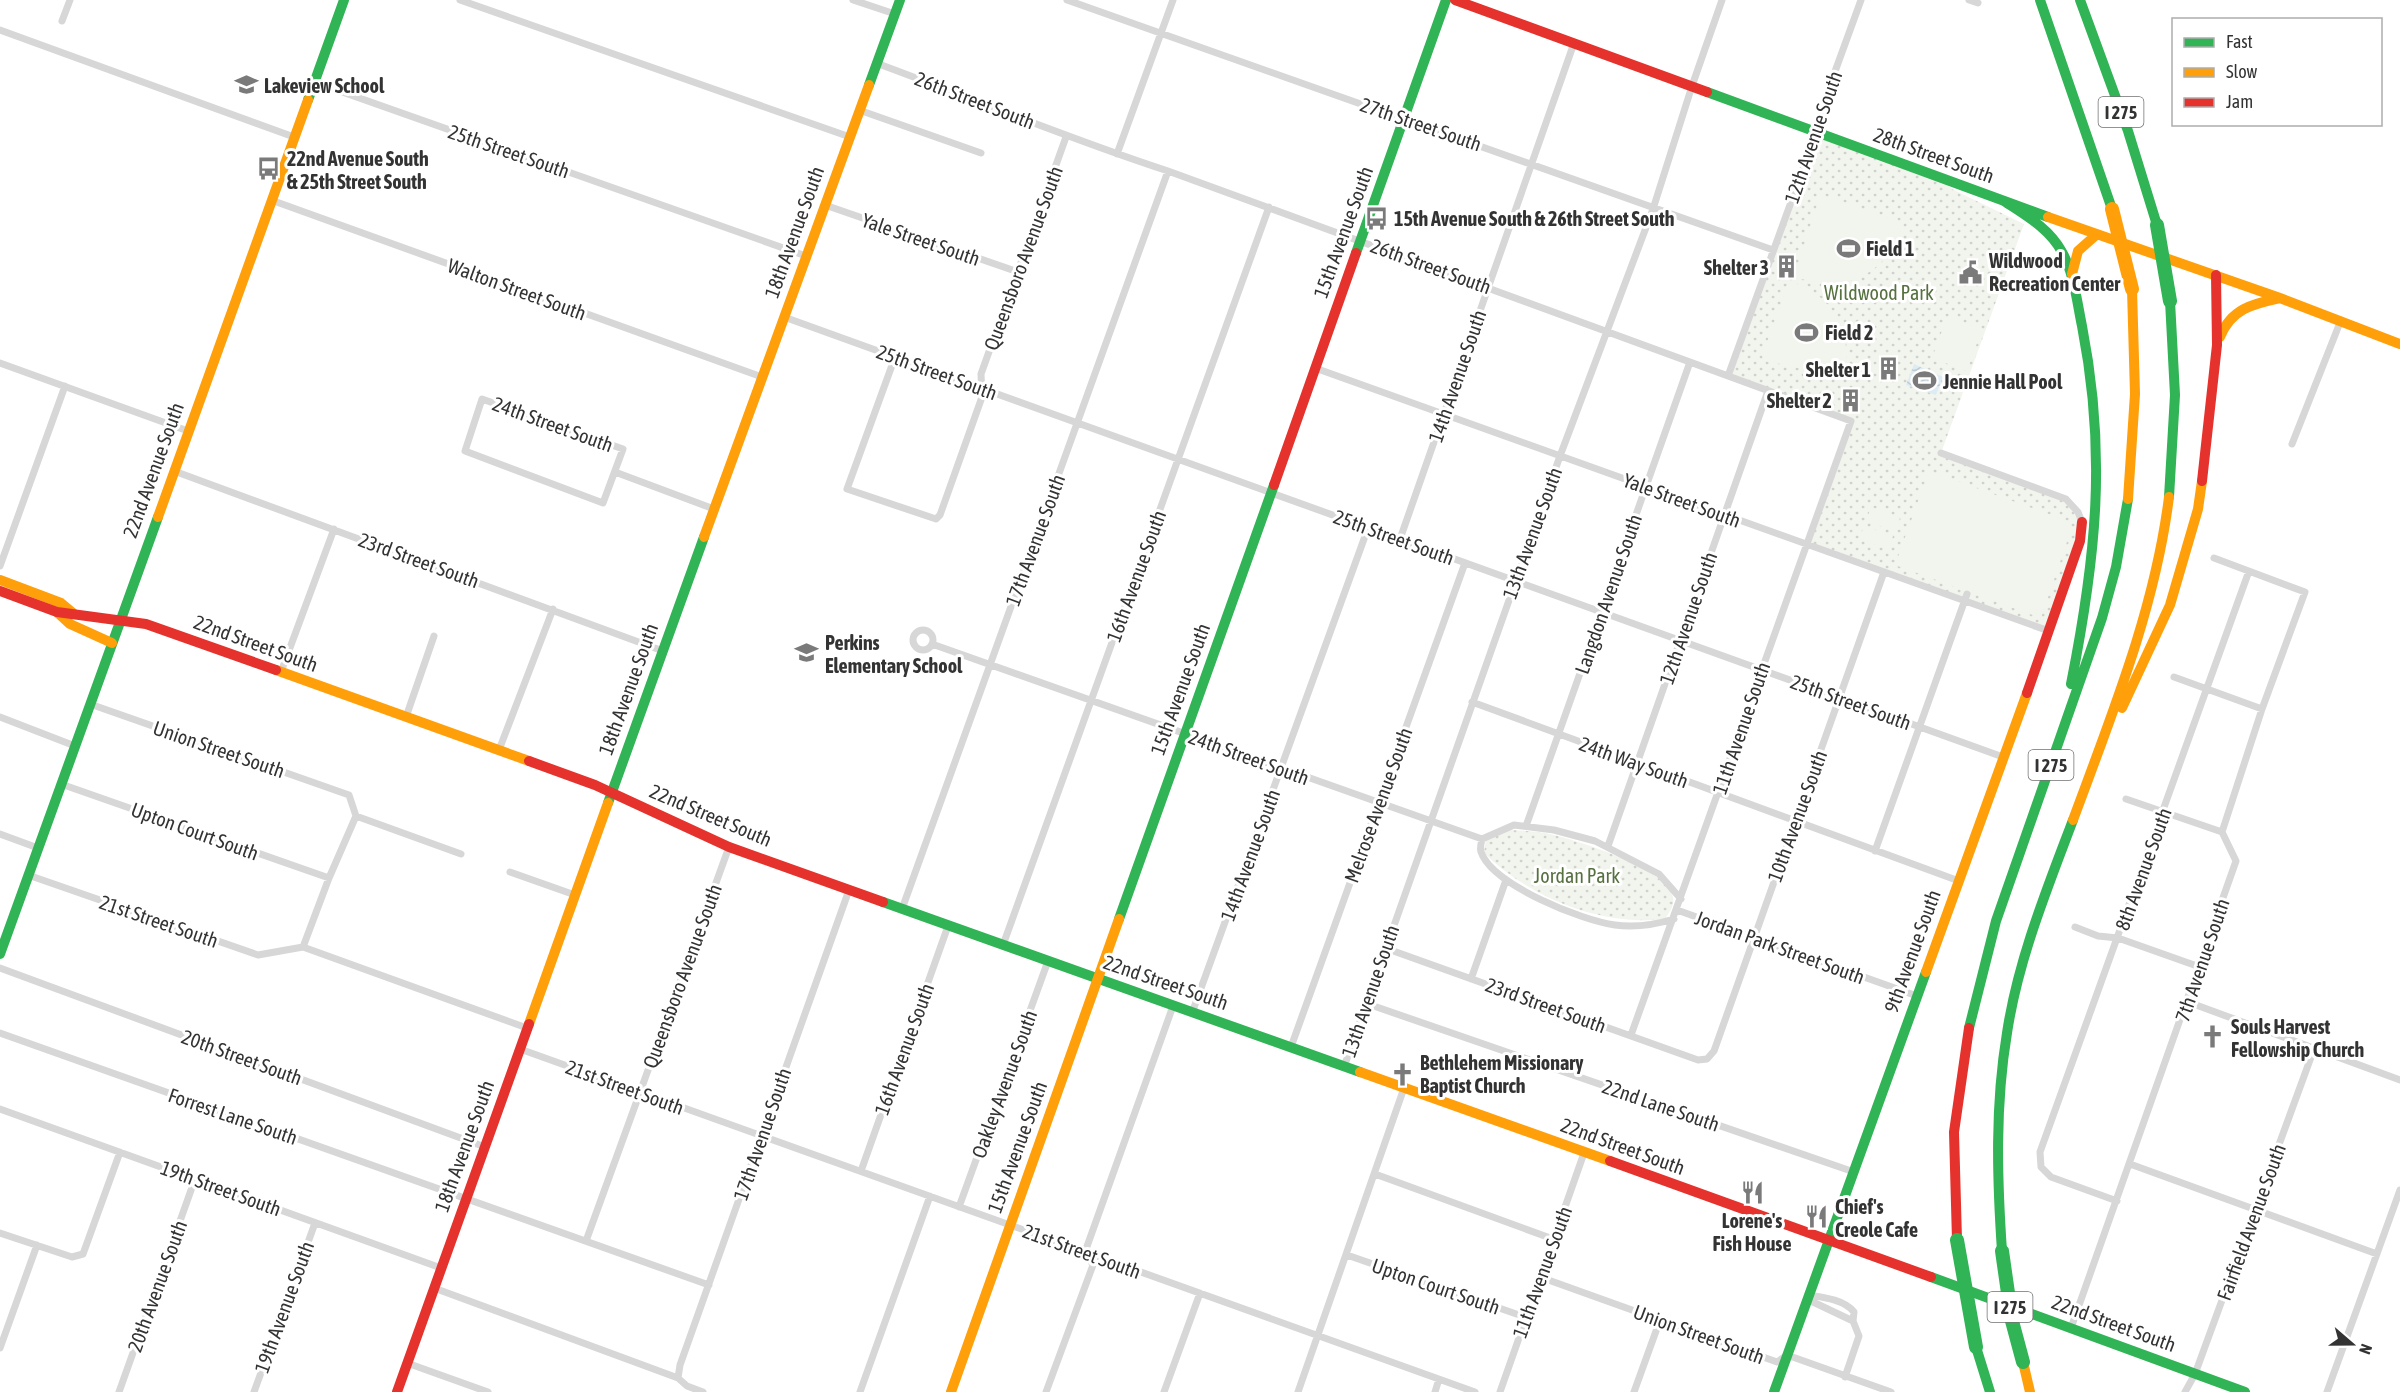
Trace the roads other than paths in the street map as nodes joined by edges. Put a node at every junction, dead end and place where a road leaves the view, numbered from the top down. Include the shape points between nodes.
1 (70, 0) edge
2 (344, 0) edge
3 (460, 0) edge
4 (852, 0) edge
5 (900, 0) edge
6 (1067, 0) edge
7 (1173, 0) edge
8 (1446, 0) edge
9 (1455, 0) edge
10 (1722, 0) edge
11 (1860, 0) edge
12 (1969, 0) edge
13 (2040, 0) edge
14 (2080, 0) edge
15 (1978, 3) dead end
16 (895, 14) junction
17 (62, 21) dead end
18 (0, 30) edge
19 (1161, 33) junction
20 (1574, 43) junction
21 (876, 63) junction
22 (314, 82) junction
23 (1692, 86) junction
24 (859, 110) junction
25 (1404, 118) junction
26 (1816, 134) junction
27 (294, 137) junction
28 (850, 137) junction
29 (1066, 137) junction
30 (981, 153) dead end
31 (1117, 154) junction
32 (1532, 163) junction
33 (1168, 171) junction
34 (271, 200) junction
35 (2004, 201) junction
36 (825, 205) junction
37 (1269, 207) junction
38 (1653, 209) junction
39 (2096, 235) junction
40 (1360, 241) junction
41 (1773, 250) junction
42 (806, 256) junction
43 (1018, 272) junction
44 (2216, 275) junction
45 (2071, 282) junction
46 (1488, 287) junction
47 (2280, 298) junction
48 (784, 317) junction
49 (2341, 320) junction
50 (1608, 332) junction
51 (2400, 344) edge
52 (2217, 345) junction
53 (895, 357) junction
54 (1690, 362) junction
55 (0, 363) edge
56 (1315, 368) junction
57 (1728, 376) junction
58 (762, 377) junction
59 (64, 386) junction
60 (981, 388) junction
61 (1768, 391) junction
62 (1444, 414) junction
63 (1851, 421) joint
64 (1077, 422) junction
65 (189, 430) junction
66 (2292, 444) dead end
67 (1941, 453) dead end
68 (1560, 456) junction
69 (1178, 459) junction
70 (174, 471) junction
71 (615, 472) junction
72 (1646, 487) junction
73 (1271, 492) junction
74 (714, 509) junction
75 (1724, 515) junction
76 (2082, 522) joint
77 (1368, 528) junction
78 (334, 529) junction
79 (1400, 539) junction
80 (1806, 544) junction
81 (2214, 558) dead end
82 (1466, 563) junction
83 (0, 566) edge
84 (2249, 571) junction
85 (1884, 572) junction
86 (0, 579) edge
87 (1515, 581) junction
88 (0, 591) edge
89 (1966, 598) junction
90 (553, 609) junction
91 (57, 612) junction
92 (1601, 612) junction
93 (74, 613) junction
94 (120, 620) junction
95 (2049, 631) junction
96 (434, 636) dead end
97 (1680, 640) junction
98 (112, 643) junction
99 (932, 644) dead end
100 (663, 651) junction
101 (990, 665) junction
102 (1761, 670) junction
103 (280, 672) junction
104 (2174, 677) dead end
105 (2208, 689) junction
106 (1839, 698) junction
107 (1091, 700) junction
108 (1472, 702) junction
109 (90, 704) junction
110 (2262, 709) junction
111 (0, 717) edge
112 (406, 717) junction
113 (1920, 727) junction
114 (1185, 734) junction
115 (1558, 734) junction
116 (2060, 741) junction
117 (75, 746) junction
118 (499, 750) junction
119 (2003, 757) junction
120 (1637, 763) junction
121 (1282, 769) junction
122 (61, 783) junction
123 (2087, 783) junction
124 (612, 793) junction
125 (1719, 793) junction
126 (2126, 799) dead end
127 (1379, 803) junction
128 (2164, 811) junction
129 (356, 816) junction
130 (1430, 821) junction
131 (1795, 821) junction
132 (1526, 826) junction
133 (2222, 832) junction
134 (0, 834) edge
135 (1482, 839) junction
136 (1608, 846) junction
137 (729, 847) junction
138 (38, 848) junction
139 (1875, 851) junction
140 (461, 854) dead end
141 (510, 872) dead end
142 (28, 875) junction
143 (328, 878) junction
144 (1506, 880) junction
145 (1959, 881) junction
146 (849, 890) junction
147 (575, 895) junction
148 (1681, 899) junction
149 (902, 909) junction
150 (1677, 910) junction
151 (1674, 920) junction
152 (948, 926) junction
153 (2075, 927) dead end
154 (1754, 936) junction
155 (2118, 938) junction
156 (1003, 945) junction
157 (303, 946) junction
158 (1385, 948) junction
159 (0, 954) edge
160 (1048, 961) junction
161 (2197, 966) junction
162 (0, 968) edge
163 (1098, 979) junction
164 (1472, 979) junction
165 (1917, 996) junction
166 (2188, 1002) junction
167 (1365, 1003) junction
168 (1173, 1006) junction
169 (1192, 1013) junction
170 (527, 1028) junction
171 (0, 1033) edge
172 (1631, 1035) junction
173 (1291, 1047) junction
174 (520, 1049) junction
175 (2314, 1049) junction
176 (1707, 1059) joint
177 (1344, 1067) junction
178 (2400, 1080) edge
179 (1404, 1088) junction
180 (640, 1092) junction
181 (0, 1109) edge
182 (761, 1136) junction
183 (485, 1147) junction
184 (120, 1152) junction
185 (1584, 1153) junction
186 (2130, 1164) junction
187 (861, 1172) junction
188 (1854, 1172) junction
189 (1375, 1174) junction
190 (195, 1179) junction
191 (2400, 1191) edge
192 (930, 1196) junction
193 (466, 1198) junction
194 (2117, 1201) junction
195 (959, 1207) junction
196 (2255, 1210) junction
197 (315, 1223) junction
198 (1011, 1225) junction
199 (0, 1233) edge
200 (1553, 1239) junction
201 (1830, 1240) junction
202 (586, 1241) junction
203 (38, 1245) junction
204 (1085, 1252) junction
205 (1347, 1254) junction
206 (2377, 1254) junction
207 (441, 1268) junction
208 (1540, 1277) junction
209 (709, 1285) junction
210 (434, 1288) junction
211 (1200, 1293) junction
212 (1809, 1296) junction
213 (1525, 1317) junction
214 (1660, 1320) junction
215 (2071, 1328) junction
216 (1318, 1335) junction
217 (0, 1348) edge
218 (1787, 1355) junction
219 (407, 1363) junction
220 (2195, 1374) junction
221 (1845, 1377) junction
222 (678, 1378) junction
223 (1440, 1379) junction
224 (119, 1392) edge
225 (254, 1392) edge
226 (397, 1392) edge
227 (488, 1392) edge
228 (703, 1392) edge
229 (860, 1392) edge
230 (951, 1392) edge
231 (1046, 1392) edge
232 (1164, 1392) edge
233 (1298, 1392) edge
234 (1435, 1392) edge
235 (1475, 1392) edge
236 (1500, 1392) edge
237 (1634, 1392) edge
238 (1774, 1392) edge
239 (1891, 1392) edge
240 (1990, 1392) edge
241 (2030, 1392) edge
242 (2185, 1392) edge
243 (2245, 1392) edge
244 (2327, 1392) edge

1 - 17 street
2 - 22 main road, 22nd Avenue South
3 - 28 street
4 - 16 street
5 - 16 main road, 18th Avenue South
6 - 19 street, 27th Street South
7 - 19 street
8 - 25 main road, 15th Avenue South
9 - 20 main road, 28th Street South
10 - 23 street, 13th Avenue South
11 - 26 street, 12th Avenue South
12 - 15 street
13 - 116 main road, I 275, bridge via 2112,209 2132,289 2137,379 2130,493 2116,568
14 - 123 main road, I 275, bridge via 2157,225 2177,375 2175,431 2161,551 2147,609
16 - 21 main road, 18th Avenue South
18 - 27 street
19 - 25 street, 27th Street South
19 - 31 street
20 - 23 main road, 28th Street South
20 - 32 street, 14th Avenue South
21 - 24 main road, 18th Avenue South
21 - 29 street, 26th Street South via 1029,119
22 - 27 main road, 22nd Avenue South
22 - 42 street, 25th Street South
23 - 26 main road, 28th Street South
23 - 38 street, 13th Avenue South
24 - 28 main road, 18th Avenue South
24 - 30 street
25 - 32 street, 27th Street South
25 - 40 main road, 15th Avenue South
26 - 35 main road, 28th Street South
26 - 41 street, 12th Avenue South
27 - 34 main road, 22nd Avenue South
28 - 36 main road, 18th Avenue South
29 - 31 street, 26th Street South
29 - 43 street, Queensboro Avenue South
31 - 33 street, 26th Street South
32 - 38 street, 27th Street South
32 - 46 street, 14th Avenue South
33 - 37 street, 26th Street South
33 - 64 street, 17th Avenue South
34 - 58 street, Walton Street South
34 - 65 main road, 22nd Avenue South
35 - 39 main road, 28th Street South
35 - 45 main road via 2053,238 2064,255
36 - 42 main road, 18th Avenue South
36 - 43 street, Yale Street South
37 - 40 street, 26th Street South
37 - 69 street, 16th Avenue South
38 - 41 street, 27th Street South
38 - 50 street, 13th Avenue South
39 - 44 main road, 28th Street South
39 - 45 main road via 2075,254
40 - 46 street, 26th Street South
40 - 56 main road, 15th Avenue South
41 - 57 street, 12th Avenue South
42 - 48 main road, 18th Avenue South
43 - 60 street, Queensboro Avenue South via 981,374
44 - 47 main road, 28th Street South
44 - 52 main road
45 - 116 main road via 2098,423 2100,490 2091,579
46 - 50 street, 26th Street South
46 - 62 street, 14th Avenue South
47 - 49 main road, 28th Street South
47 - 52 main road via 2244,306 2231,314
48 - 53 street, 25th Street South
48 - 58 main road, 18th Avenue South
49 - 51 main road, 28th Street South
49 - 66 street
50 - 54 street, 26th Street South
50 - 68 street, 13th Avenue South
52 - 123 main road via 2207,453 2191,537 2170,605
53 - 60 street, 25th Street South
53 - 60 street, Queensboro Avenue South via 847,489 931,520 940,515 982,397
54 - 57 street, 26th Street South
54 - 72 street, Langdon Avenue South
55 - 59 street
56 - 62 street, Yale Street South
56 - 73 main road, 15th Avenue South
57 - 61 street, 26th Street South
58 - 74 main road, 18th Avenue South
59 - 65 street
59 - 83 street
60 - 64 street, 25th Street South
61 - 63 street, 26th Street South
61 - 75 street, 12th Avenue South
62 - 68 street, Yale Street South
62 - 79 street, 14th Avenue South
63 - 80 street, 11th Avenue South
64 - 69 street, 25th Street South
64 - 101 street, 17th Avenue South
65 - 70 main road, 22nd Avenue South
67 - 76 street via 2066,499
68 - 72 street, Yale Street South
68 - 87 street, 13th Avenue South
69 - 73 street, 25th Street South
69 - 107 street, 16th Avenue South
70 - 78 street, 23rd Street South
70 - 94 main road, 22nd Avenue South
71 - 71 street, 24th Street South via 622,449 482,399 465,451 603,503
71 - 74 street, 24th Street South
72 - 75 street, Yale Street South
72 - 92 street, Langdon Avenue South
73 - 77 street, 25th Street South
73 - 114 main road, 15th Avenue South
74 - 100 main road, 18th Avenue South
75 - 80 street, Yale Street South
75 - 97 street, 12th Avenue South
76 - 95 main road, 9th Avenue South via 2080,541
77 - 79 street, 25th Street South
77 - 121 street, 14th Avenue South
78 - 90 street, 23rd Street South
78 - 103 street
79 - 82 street, 25th Street South
80 - 85 street, Yale Street South
80 - 102 street, 11th Avenue South
81 - 84 street
82 - 87 street, 25th Street South
82 - 127 street, Melrose Avenue South
84 - 105 street, 8th Avenue South
84 - 110 street via 2306,592
85 - 89 street, Yale Street South
85 - 106 street, 10th Avenue South
86 - 93 main road, 22nd Street South via 61,603
87 - 92 street, 25th Street South
87 - 108 street, 13th Avenue South
88 - 91 main road, 22nd Street South
89 - 95 street, Yale Street South
89 - 113 street
90 - 100 street, 23rd Street South
90 - 118 street
91 - 93 main road, 22nd Street South
91 - 98 main road via 70,624
92 - 97 street, 25th Street South
92 - 115 street, Langdon Avenue South
93 - 94 main road, 22nd Street South
94 - 98 main road, 22nd Avenue South
94 - 103 main road, 22nd Street South via 146,624
95 - 119 main road, 9th Avenue South
96 - 112 street
97 - 102 street, 25th Street South
97 - 120 street, 12th Avenue South
98 - 109 main road, 22nd Avenue South
99 - 101 street, 24th Street South
100 - 124 main road, 18th Avenue South
101 - 107 street, 24th Street South
101 - 149 street, 17th Avenue South
102 - 106 street, 25th Street South
102 - 125 street, 11th Avenue South
103 - 112 main road, 22nd Street South
104 - 105 street
105 - 110 street
105 - 128 street, 8th Avenue South
106 - 113 street, 25th Street South
106 - 131 street, 10th Avenue South
107 - 114 street, 24th Street South
107 - 156 street, 16th Avenue South
108 - 115 street, 24th Way South
108 - 130 street, 13th Avenue South
109 - 117 main road, 22nd Avenue South
109 - 129 street, Union Street South via 348,795
110 - 133 street
111 - 117 street
112 - 118 main road, 22nd Street South
113 - 119 street, 25th Street South
113 - 139 street
114 - 121 street, 24th Street South
114 - 163 main road, 15th Avenue South
115 - 120 street, 24th Way South
115 - 132 street, Langdon Avenue South
116 - 240 main road, I 275, bridge via 1982,971 1962,1063 1954,1134 1957,1240 1976,1347
117 - 122 main road, 22nd Avenue South
118 - 124 main road, 22nd Street South
119 - 145 main road, 9th Avenue South
120 - 125 street, 24th Way South
120 - 136 street, 12th Avenue South
121 - 127 street, 24th Street South
121 - 169 street, 14th Avenue South
122 - 138 main road, 22nd Avenue South
122 - 143 street, Upton Court South
123 - 241 main road, I 275, bridge via 2024,961 2007,1038 1997,1114 1996,1183 2002,1251 2012,1321
124 - 137 main road, 22nd Street South
124 - 147 main road, 18th Avenue South
125 - 131 street, 24th Way South
125 - 148 street, 11th Avenue South
126 - 128 street
127 - 130 street, 24th Street South
127 - 173 street, Melrose Avenue South
128 - 133 street
128 - 155 street, 8th Avenue South
129 - 140 street
129 - 143 street
130 - 135 street
130 - 158 street, 13th Avenue South
131 - 139 street
131 - 154 street, 10th Avenue South
132 - 135 street, Jordan Park Street South via 1503,828
132 - 136 street, Jordan Park Street South
133 - 161 street, 7th Avenue South via 2236,861
134 - 138 street
135 - 144 street, Jordan Park Street South via 1480,851
136 - 148 street, Jordan Park Street South via 1659,874
137 - 146 main road, 22nd Street South
137 - 180 street, Queensboro Avenue South
138 - 142 main road, 22nd Avenue South
139 - 145 street
141 - 147 street
142 - 157 street, 21st Street South via 258,955
142 - 159 main road, 22nd Avenue South
143 - 157 street
144 - 151 street, Jordan Park Street South via 1541,900 1604,923 1645,926
144 - 164 street
145 - 165 main road, 9th Avenue South
146 - 149 main road, 22nd Street South
146 - 182 street, 17th Avenue South
147 - 170 main road, 18th Avenue South
148 - 150 street, 11th Avenue South
149 - 152 main road, 22nd Street South
150 - 151 street, 11th Avenue South
150 - 154 street, Jordan Park Street South
151 - 172 street, 11th Avenue South
152 - 156 main road, 22nd Street South
152 - 187 street, 16th Avenue South
153 - 155 street via 2098,936
154 - 165 street, Jordan Park Street South
154 - 176 street, 10th Avenue South via 1714,1052
155 - 161 street
155 - 194 street, 8th Avenue South via 2040,1152 2042,1167 2051,1177
156 - 160 main road, 22nd Street South
157 - 170 street
158 - 164 street, 23rd Street South
158 - 167 street, 13th Avenue South
160 - 163 main road, 22nd Street South
160 - 195 street, Oakley Avenue South
161 - 166 street, 7th Avenue South
162 - 183 street, 20th Street South
163 - 168 main road, 22nd Street South
163 - 198 main road, 15th Avenue South
164 - 172 street, 23rd Street South
165 - 188 main road, 9th Avenue South
166 - 175 street
166 - 186 street, 7th Avenue South
167 - 177 street, 13th Avenue South
167 - 188 street, 22nd Lane South
168 - 169 main road, 22nd Street South
168 - 204 street
169 - 173 main road, 22nd Street South
170 - 174 main road, 18th Avenue South
171 - 193 street, Forrest Lane South
172 - 176 street, 23rd Street South via 1698,1060
173 - 177 main road, 22nd Street South
174 - 180 street, 21st Street South
174 - 183 main road, 18th Avenue South
175 - 178 street
175 - 196 street, Fairfield Avenue South
177 - 179 main road, 22nd Street South
179 - 185 main road, 22nd Street South
179 - 189 street
180 - 182 street, 21st Street South
180 - 202 street, Queensboro Avenue South
181 - 184 street, 19th Street South
182 - 187 street, 21st Street South
182 - 209 street, 17th Avenue South
183 - 193 main road, 18th Avenue South
184 - 190 street, 19th Street South
184 - 203 street via 83,1254 72,1257
185 - 200 street, 11th Avenue South
185 - 201 main road, 22nd Street South
186 - 194 street, 7th Avenue South
186 - 196 street
187 - 192 street, 21st Street South
188 - 201 main road, 9th Avenue South
189 - 200 street
189 - 205 street
190 - 197 street, 19th Street South
190 - 224 street, 20th Avenue South
191 - 206 street
192 - 195 street, 21st Street South
192 - 229 street
193 - 202 street
193 - 207 main road, 18th Avenue South
194 - 215 street, 7th Avenue South
195 - 198 street, 21st Street South
196 - 206 street
196 - 220 street, Fairfield Avenue South
197 - 207 street, 19th Street South
197 - 225 street, 19th Avenue South
198 - 204 street, 21st Street South
198 - 230 main road, 15th Avenue South
199 - 203 street
200 - 208 street, 11th Avenue South
201 - 212 main road, 9th Avenue South
201 - 215 main road, 22nd Street South
202 - 209 street
203 - 217 street
204 - 211 street, 21st Street South
204 - 231 street via 1093,1265
205 - 213 street, Upton Court South
205 - 216 street
206 - 244 street
207 - 210 main road, 18th Avenue South
208 - 213 street, 11th Avenue South
208 - 214 street, Union Street South
209 - 222 street, 17th Avenue South
210 - 219 main road, 18th Avenue South
210 - 222 street
211 - 216 street, 21st Street South
211 - 232 street
212 - 218 main road, 9th Avenue South
212 - 221 street via 1813,1302 1853,1321 1859,1336
213 - 236 street, 11th Avenue South
214 - 218 street, Union Street South via 1777,1362
214 - 237 street
215 - 220 main road, 22nd Street South
216 - 223 street, 21st Street South
216 - 233 street
218 - 221 street, Union Street South
218 - 238 main road, 9th Avenue South
219 - 226 main road, 18th Avenue South
219 - 227 street
220 - 242 street, Fairfield Avenue South
220 - 243 main road, 22nd Street South
221 - 239 street, Union Street South
222 - 228 street
223 - 234 street
223 - 235 street, 21st Street South

